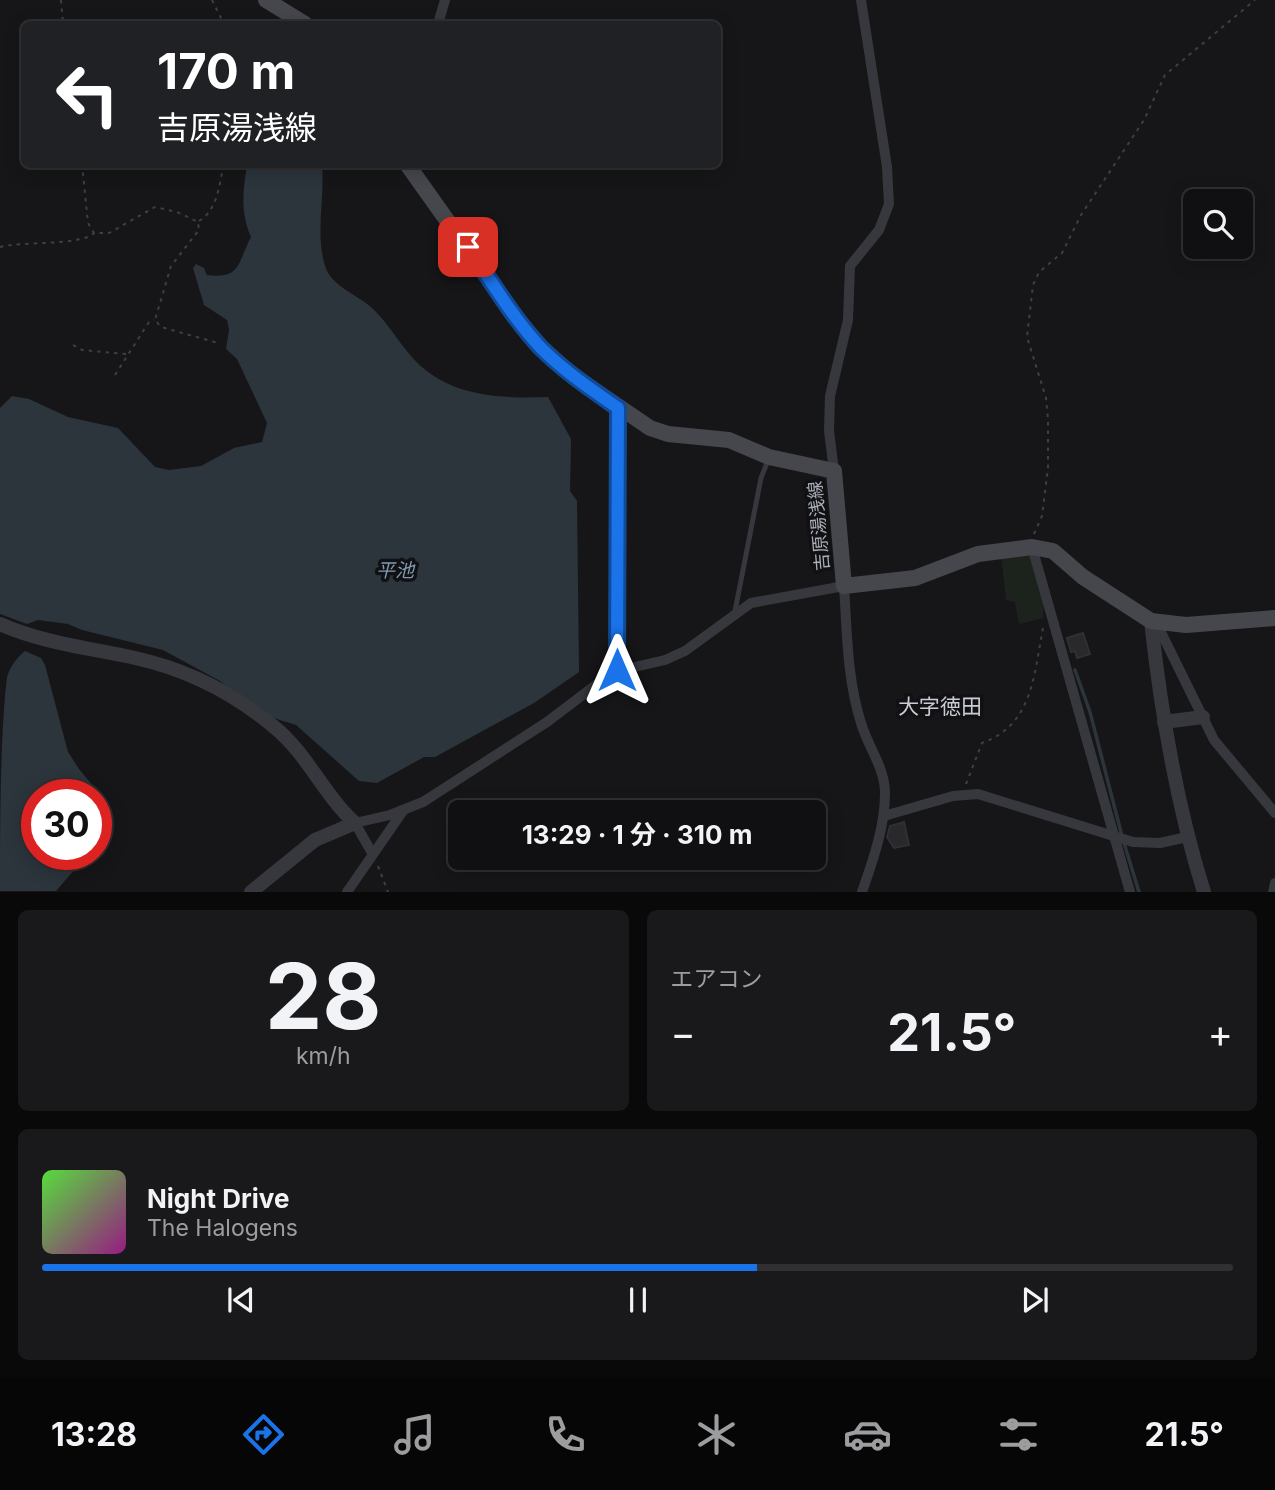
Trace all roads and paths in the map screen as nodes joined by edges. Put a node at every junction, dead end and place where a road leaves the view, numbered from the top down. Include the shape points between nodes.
1 (61, 0) edge
2 (212, 0) edge
3 (265, 0) edge
4 (445, 0) edge
5 (861, 0) edge
6 (1255, 0) edge
7 (63, 21) edge
8 (222, 21) edge
9 (300, 21) edge
10 (439, 21) edge
11 (82, 168) edge
12 (223, 168) edge
13 (410, 168) edge
14 (198, 222) junction
15 (93, 233) junction
16 (0, 247) edge
17 (155, 320) junction
18 (218, 344) dead end
19 (74, 345) dead end
20 (126, 354) junction
21 (115, 375) dead end
22 (618, 408) junction
23 (769, 457) junction
24 (834, 471) junction
25 (1029, 547) junction
26 (844, 586) junction
27 (736, 611) junction
28 (1275, 618) edge
29 (1154, 622) junction
30 (0, 624) edge
31 (1043, 624) dead end
32 (617, 670) junction
33 (1203, 717) junction
34 (1164, 722) junction
35 (966, 794) junction
36 (403, 811) junction
37 (1275, 813) edge
38 (884, 816) junction
39 (355, 823) junction
40 (1114, 837) junction
41 (1187, 837) junction
42 (372, 853) junction
43 (1275, 883) edge
44 (251, 891) edge
45 (348, 891) edge
46 (388, 891) edge
47 (862, 891) edge
48 (1130, 891) edge
49 (1203, 891) edge
50 (1273, 891) edge

1 - 7 path
2 - 8 path
3 - 9 main road
4 - 10 street
5 - 24 street via 889,204 879,230 850,266 848,320 830,396
6 - 25 path via 1165,75 1144,120 1081,215 1062,253 1039,272 1033,285 1027,337 1046,398 1048,468 1042,516
11 - 15 path
12 - 14 path via 213,205
13 - 22 main road, 吉原湯浅線 via 541,347
14 - 15 path via 194,217 155,208 109,233
14 - 17 path via 199,229 171,266
15 - 16 path via 87,239
17 - 18 path via 161,327
17 - 20 path
19 - 20 path via 82,350
20 - 21 path
22 - 23 main road, 吉原湯浅線 via 657,431 729,440
22 - 32 street
23 - 24 main road, 吉原湯浅線
23 - 27 lane
24 - 26 main road, 吉原湯浅線
25 - 26 main road, 吉原湯浅線 via 978,554 915,578
25 - 29 main road via 1053,551 1083,577
25 - 40 street
26 - 27 street via 760,600
26 - 38 street via 850,671 861,724 885,790
27 - 32 street via 685,651 666,660
28 - 29 main road via 1186,625
29 - 33 street
29 - 34 street
30 - 39 street via 48,640 153,663 218,689 285,736
31 - 35 path via 1031,693 1000,737 982,743 967,778
32 - 36 street via 547,722
33 - 34 street
33 - 37 street via 1222,753
34 - 41 street
35 - 38 street
35 - 40 street via 993,797
36 - 39 street
36 - 42 street
38 - 47 street
39 - 42 street
39 - 44 street via 315,840
40 - 41 street via 1150,844
40 - 48 street
41 - 49 street
42 - 45 street
42 - 46 path
43 - 50 street

